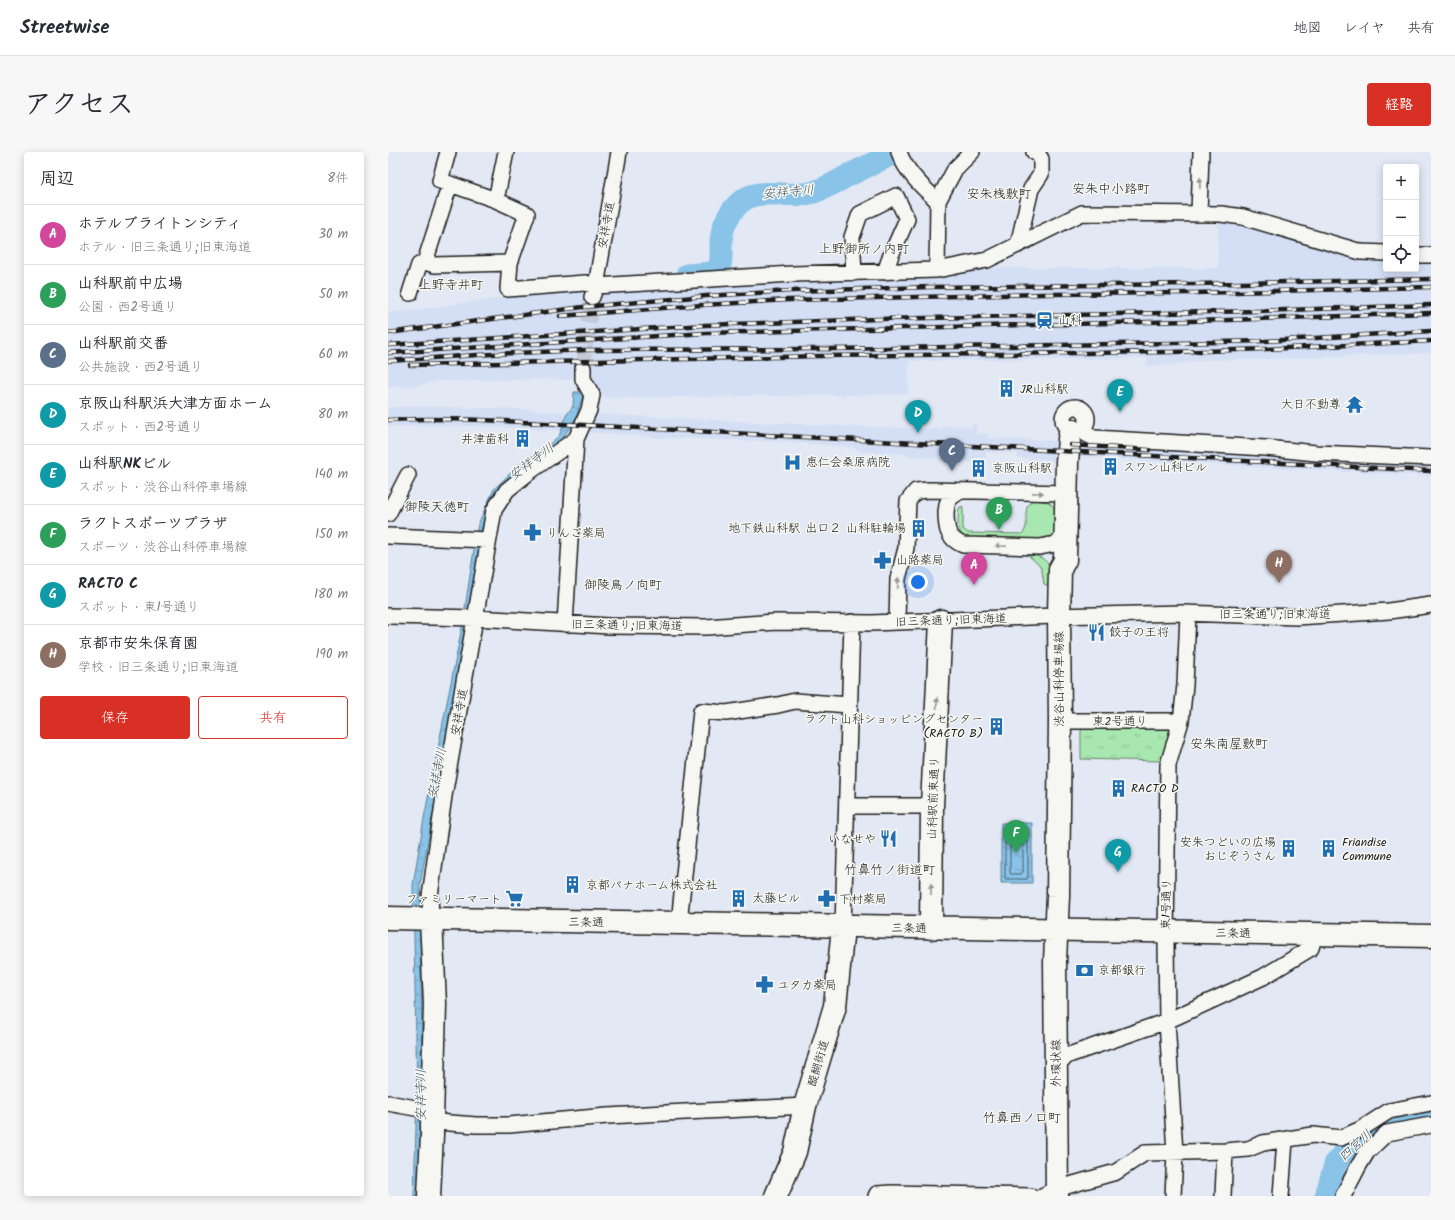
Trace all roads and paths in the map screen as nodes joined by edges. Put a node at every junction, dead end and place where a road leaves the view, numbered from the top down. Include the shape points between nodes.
1 (448, 152) edge
2 (506, 152) edge
3 (618, 152) edge
4 (972, 152) edge
5 (1201, 152) edge
6 (1037, 153) edge
7 (900, 156) edge
8 (450, 184) junction
9 (496, 200) junction
10 (938, 201) junction
11 (1199, 214) junction
12 (1018, 245) junction
13 (1383, 253) edge
14 (1419, 254) edge
15 (1431, 255) edge
16 (425, 262) junction
17 (510, 263) junction
18 (938, 270) junction
19 (885, 272) junction
20 (854, 273) junction
21 (594, 291) junction
22 (410, 292) dead end
23 (583, 368) tunnel mouth
24 (1077, 429) joint
25 (576, 440) junction
26 (1431, 458) edge
27 (408, 475) dead end
28 (961, 491) junction
29 (1066, 493) junction
30 (388, 514) edge
31 (388, 536) edge
32 (1066, 536) junction
33 (482, 540) junction
34 (1040, 547) junction
35 (1060, 569) junction
36 (1431, 605) edge
37 (1188, 613) junction
38 (388, 616) edge
39 (1059, 616) junction
40 (468, 618) junction
41 (941, 621) junction
42 (852, 622) junction
43 (897, 622) junction
44 (565, 624) junction
45 (849, 705) junction
46 (1060, 721) junction
47 (1181, 721) junction
48 (847, 806) junction
49 (932, 806) junction
50 (413, 919) edge
51 (679, 923) junction
52 (844, 927) junction
53 (931, 928) junction
54 (1056, 930) junction
55 (1166, 932) junction
56 (1315, 934) junction
57 (1431, 936) edge
58 (1167, 1021) junction
59 (1056, 1063) junction
60 (388, 1103) edge
61 (1431, 1103) edge
62 (805, 1106) junction
63 (426, 1113) junction
64 (1431, 1125) edge
65 (1284, 1140) junction
66 (1226, 1151) junction
67 (1175, 1153) junction
68 (1052, 1194) edge
69 (429, 1196) edge
70 (776, 1196) edge
71 (876, 1196) edge
72 (990, 1196) edge
73 (1030, 1196) edge
74 (1173, 1196) edge
75 (1224, 1196) edge
76 (1281, 1196) edge
77 (1343, 1196) edge

1 - 8 street via 440,181
2 - 9 street
3 - 21 street, 安祥寺道
4 - 10 street via 955,169
11 -> 5 street
6 - 12 street via 1041,158 1041,174 1031,189
7 - 10 street via 925,189
8 - 9 street
8 - 16 street
9 - 17 street via 527,214
10 - 18 street
11 - 12 street via 1082,213
11 - 13 street via 1243,217 1361,252
12 - 18 street via 987,260
14 - 15 street
16 - 17 street via 434,265
16 - 22 street via 419,264
17 - 21 street via 508,289 585,283
18 - 19 street
19 - 20 street
19 - 20 street via 907,219 896,196 860,214 852,237
20 - 21 street via 784,274
23 - 25 street via 583,379 592,395 589,410
24 - 26 street via 1094,438
24 - 29 main road, 渋谷山科停車場線 via 1068,445
25 - 33 street, 安祥寺道 via 507,490 494,510
25 - 44 street
27 - 30 street
28 -> 29 street
34 -> 28 street via 959,544 948,532 946,519 949,500
43 -> 28 street via 898,579 906,548 908,501 920,490
29 - 32 main road, 渋谷山科停車場線
31 - 33 street
32 - 34 street via 1055,544
32 - 35 main road, 渋谷山科停車場線 via 1065,560
33 - 40 street, 安祥寺道
34 - 35 street via 1051,556
35 - 39 main road, 渋谷山科停車場線
36 - 37 street, 旧三条通り;旧東海道 via 1389,612 1298,617
37 - 39 street, 旧三条通り;旧東海道
37 - 47 street, 東1号通り
38 - 40 street, 旧三条通り;旧東海道
39 - 41 street, 旧三条通り;旧東海道
39 - 46 main road, 渋谷山科停車場線
40 - 44 street, 旧三条通り;旧東海道
40 - 50 street, 安祥寺道 via 430,896
41 - 43 street, 旧三条通り;旧東海道
49 -> 41 main road, 山科駅前東通り
42 - 43 street, 旧三条通り;旧東海道
42 - 44 street, 旧三条通り;旧東海道 via 776,622 706,627
42 - 45 street
45 - 48 street
45 - 51 street via 795,701 726,713 701,711
46 - 47 street, 東2号通り
46 - 54 main road, 渋谷山科停車場線
47 - 55 street, 東1号通り via 1168,765
48 - 49 street
48 - 52 street
53 -> 49 main road, 山科駅前東通り
50 - 51 main road, 三条通
50 - 63 main road, 安祥寺道 via 435,1004
51 - 52 main road, 三条通
52 - 53 main road, 三条通
52 - 62 main road, 醍醐街道 via 835,1006
53 - 54 main road, 三条通
54 - 55 main road, 三条通
54 - 59 main road, 外環状線
55 - 56 main road, 三条通
55 - 58 street, 東1号通り
56 - 57 main road, 三条通
56 - 58 street via 1311,948 1263,977
58 - 59 street via 1069,1055
58 - 67 street, 東1号通り
59 - 68 main road, 外環状線
60 - 63 street
61 - 65 street via 1389,1111 1341,1138 1313,1135
62 - 63 street via 607,1116 509,1125 437,1122
62 - 70 main road, 醍醐街道 via 795,1152
63 - 69 main road, 安祥寺道 via 432,1134
64 - 77 street via 1387,1133 1367,1152
65 - 66 street via 1263,1142 1248,1149
65 - 76 street
66 - 67 street
66 - 75 street
67 - 68 street via 1145,1152 1116,1172
67 - 74 street, 東1号通り
71 - 72 street
72 - 73 street

